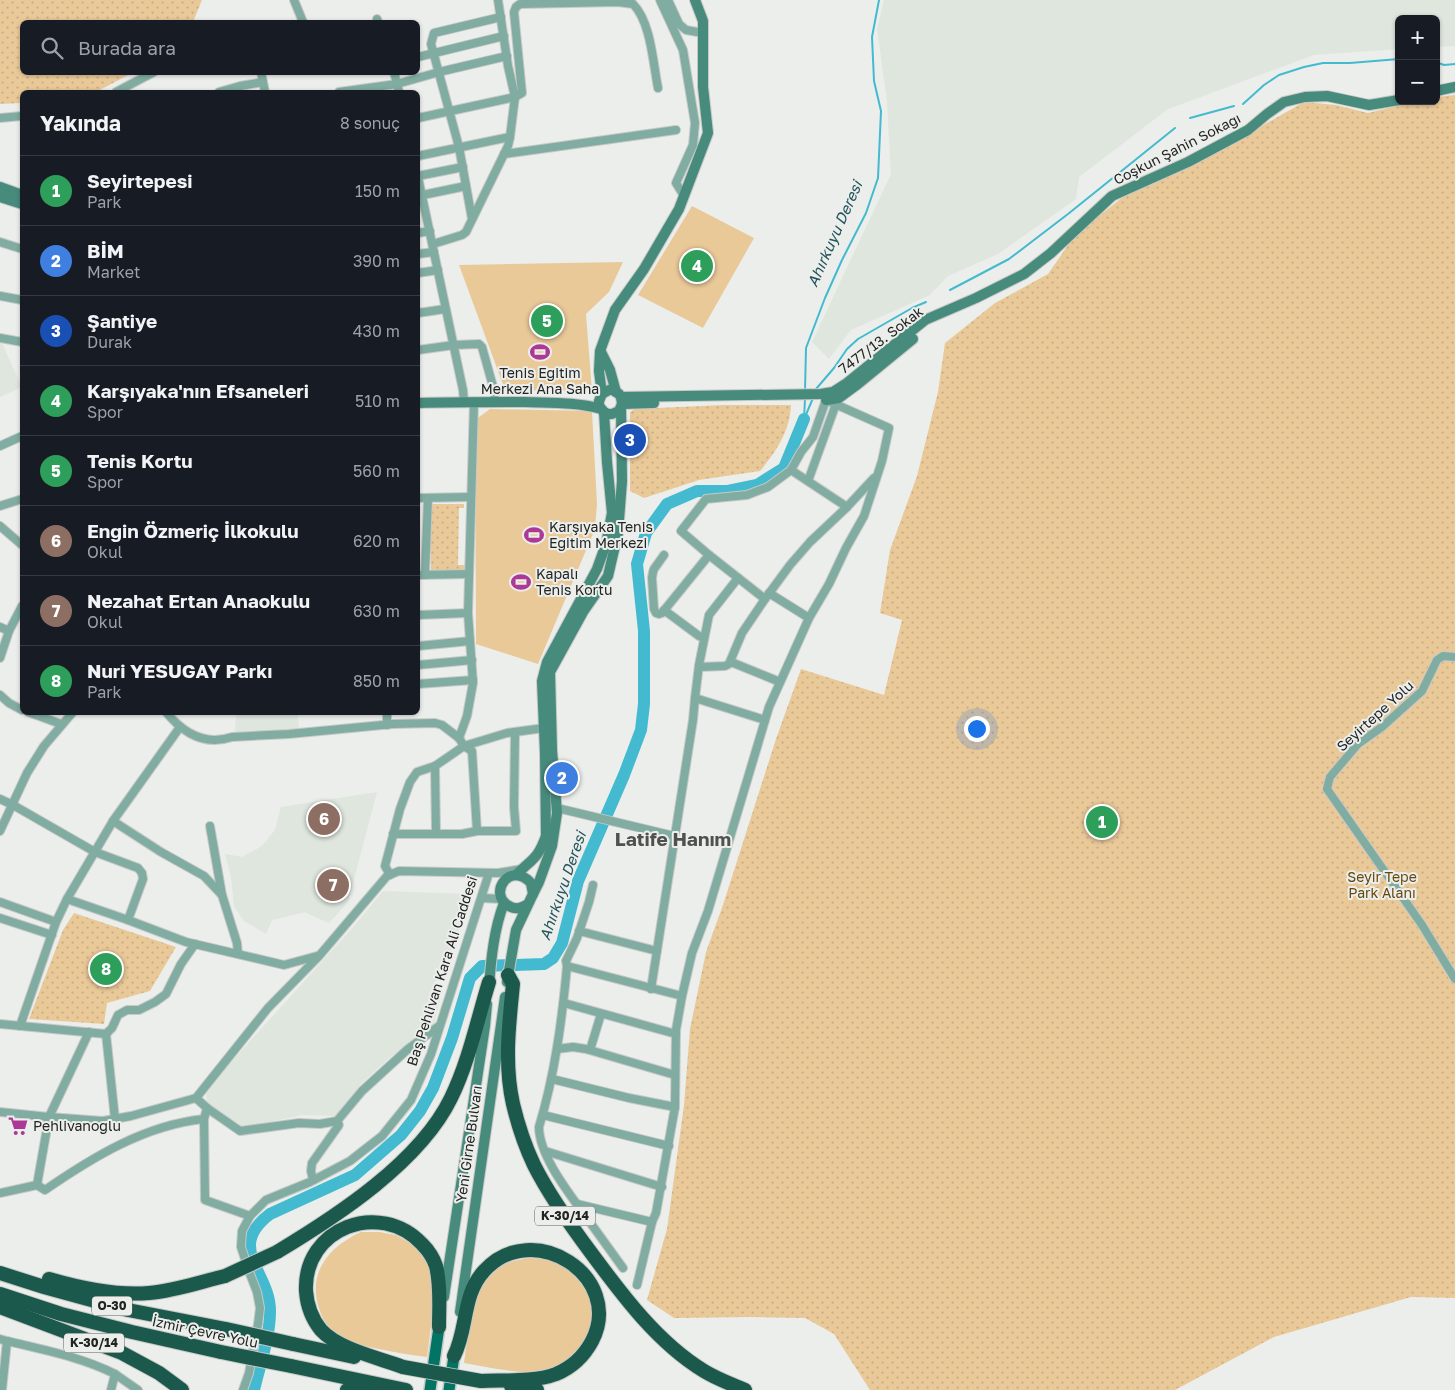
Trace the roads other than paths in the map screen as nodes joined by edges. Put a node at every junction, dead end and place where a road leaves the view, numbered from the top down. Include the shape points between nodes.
1 (294, 0) edge
2 (498, 0) edge
3 (660, 0) edge
4 (668, 0) edge
5 (695, 0) edge
6 (502, 17) junction
7 (302, 20) edge
8 (703, 33) junction
9 (504, 36) junction
10 (434, 53) junction
11 (420, 56) edge
12 (507, 56) junction
13 (439, 72) junction
14 (148, 75) edge
15 (262, 75) edge
16 (394, 75) edge
17 (263, 82) junction
18 (396, 84) junction
19 (1455, 87) edge
20 (658, 88) dead end
21 (1440, 89) edge
22 (120, 90) edge
23 (227, 90) edge
24 (265, 90) edge
25 (352, 90) edge
26 (398, 90) edge
27 (515, 98) junction
28 (1395, 101) edge
29 (449, 111) junction
30 (20, 116) edge
31 (0, 118) edge
32 (420, 118) edge
33 (676, 130) dead end
34 (510, 137) junction
35 (459, 147) junction
36 (504, 154) junction
37 (420, 156) edge
38 (463, 167) junction
39 (420, 176) edge
40 (466, 186) junction
41 (0, 187) edge
42 (20, 193) edge
43 (420, 195) edge
44 (684, 196) junction
45 (0, 197) edge
46 (20, 203) edge
47 (472, 219) junction
48 (430, 231) junction
49 (420, 233) edge
50 (0, 242) edge
51 (20, 248) edge
52 (434, 248) junction
53 (420, 253) edge
54 (438, 270) junction
55 (420, 273) edge
56 (0, 296) edge
57 (20, 300) edge
58 (445, 309) junction
59 (420, 313) edge
60 (936, 316) joint
61 (0, 338) edge
62 (20, 342) edge
63 (454, 345) junction
64 (420, 350) edge
65 (600, 351) junction
66 (601, 396) junction
67 (620, 400) junction
68 (826, 400) junction
69 (469, 402) junction
70 (495, 402) junction
71 (420, 403) edge
72 (568, 403) junction
73 (603, 411) junction
74 (20, 437) edge
75 (0, 446) edge
76 (792, 470) junction
77 (876, 476) junction
78 (808, 481) junction
79 (471, 497) junction
80 (420, 498) edge
81 (428, 498) junction
82 (20, 500) edge
83 (0, 506) edge
84 (847, 507) junction
85 (0, 526) edge
86 (20, 543) edge
87 (664, 555) dead end
88 (709, 555) junction
89 (469, 574) junction
90 (421, 575) edge
91 (738, 578) junction
92 (767, 596) junction
93 (20, 610) edge
94 (664, 610) junction
95 (468, 613) junction
96 (420, 615) edge
97 (809, 618) junction
98 (0, 628) edge
99 (9, 631) junction
100 (704, 638) junction
101 (470, 641) junction
102 (420, 646) edge
103 (1455, 657) edge
104 (0, 658) edge
105 (472, 660) junction
106 (731, 662) junction
107 (420, 665) edge
108 (699, 667) junction
109 (473, 680) junction
110 (780, 682) junction
111 (420, 684) edge
112 (0, 695) edge
113 (694, 698) junction
114 (20, 708) edge
115 (70, 715) edge
116 (169, 715) edge
117 (387, 715) edge
118 (47, 716) edge
119 (765, 720) junction
120 (62, 724) junction
121 (387, 725) junction
122 (180, 727) junction
123 (544, 728) junction
124 (515, 732) junction
125 (459, 738) junction
126 (464, 746) junction
127 (435, 766) junction
128 (0, 800) edge
129 (13, 805) junction
130 (557, 808) junction
131 (113, 821) junction
132 (210, 826) dead end
133 (0, 831) edge
134 (477, 831) junction
135 (394, 834) junction
136 (436, 834) junction
137 (674, 836) junction
138 (95, 852) junction
139 (489, 873) junction
140 (515, 873) junction
141 (390, 875) junction
142 (593, 885) dead end
143 (533, 894) junction
144 (222, 895) junction
145 (482, 898) junction
146 (67, 899) junction
147 (503, 901) junction
148 (0, 902) edge
149 (528, 904) junction
150 (0, 918) edge
151 (128, 920) junction
152 (56, 922) junction
153 (579, 931) junction
154 (52, 935) junction
155 (195, 944) junction
156 (657, 951) junction
157 (238, 954) junction
158 (319, 956) junction
159 (567, 966) junction
160 (508, 975) junction
161 (490, 978) junction
162 (1455, 979) edge
163 (651, 988) junction
164 (682, 996) junction
165 (564, 1004) junction
166 (601, 1014) junction
167 (0, 1024) edge
168 (20, 1026) junction
169 (439, 1026) junction
170 (89, 1032) junction
171 (106, 1034) junction
172 (676, 1034) junction
173 (557, 1049) junction
174 (590, 1050) junction
175 (675, 1075) junction
176 (552, 1079) junction
177 (196, 1098) junction
178 (675, 1106) junction
179 (207, 1108) junction
180 (0, 1112) edge
181 (543, 1114) junction
182 (48, 1118) junction
183 (115, 1119) junction
184 (204, 1119) junction
185 (337, 1121) junction
186 (669, 1146) junction
187 (545, 1151) junction
188 (313, 1180) junction
189 (37, 1186) junction
190 (662, 1187) junction
191 (0, 1193) edge
192 (577, 1204) junction
193 (250, 1216) junction
194 (652, 1222) junction
195 (0, 1264) edge
196 (622, 1268) dead end
197 (0, 1273) edge
198 (637, 1285) dead end
199 (0, 1294) edge
200 (0, 1307) edge
201 (439, 1327) junction
202 (4, 1340) edge
203 (454, 1356) junction
204 (404, 1367) junction
205 (116, 1374) junction
206 (481, 1381) junction
207 (2, 1390) edge
208 (111, 1390) edge
209 (138, 1390) edge
210 (182, 1390) edge
211 (243, 1390) edge
212 (347, 1390) edge
213 (367, 1390) edge
214 (400, 1390) edge
215 (430, 1390) edge
216 (449, 1390) edge
217 (537, 1390) edge
218 (745, 1390) edge

1 - 7 street
2 - 6 street
3 - 44 street via 683,50 695,123 693,145 676,183
4 - 8 street via 686,30
5 - 8 main road via 703,21
6 - 9 street
6 - 10 street via 434,33 431,44
8 - 44 main road via 703,87 708,133
9 - 10 street
9 - 12 street
10 - 11 street
10 - 13 street
12 - 13 street
12 - 27 street
13 - 18 street
13 - 29 street
14 - 22 street
15 - 17 street
16 - 18 street
17 - 23 street
17 - 24 street
18 - 25 street
18 - 26 street
19 - 21 main road
20 - 27 street via 646,28 633,4 520,4 514,12 522,93
27 - 29 street
27 - 34 street
28 - 60 main road, Coşkun Şahin Sokağı via 1369,105 1328,96 1284,102 1248,130 1188,162 1112,196 1024,274
29 - 32 street
29 - 35 street
30 - 31 street
33 - 36 street
34 - 35 street
34 - 36 street
35 - 37 street
35 - 38 street
36 - 47 street
38 - 39 street
38 - 40 street
40 - 43 street
40 - 47 street
41 - 42 main road
43 - 48 street
44 - 65 main road via 644,269 615,310
45 - 46 main road
47 - 52 street via 462,236
48 - 49 street
48 - 52 street
50 - 51 street
52 - 53 street
52 - 54 street
54 - 55 street
54 - 58 street
56 - 57 street
58 - 59 street
58 - 63 street
60 - 68 main road, 7477/13. Sokak via 925,320
61 - 62 street
63 - 64 street
63 - 69 street via 463,390
63 - 70 street via 481,345
65 - 66 main road
65 - 67 main road
66 - 67 main road via 609,390
66 - 72 main road
66 - 73 main road via 599,406
67 - 68 main road, 7477/13. Sokak via 795,397
67 - 73 main road via 616,413
67 - 130 main road via 622,481 618,533 608,576 583,612 550,672
68 - 76 street via 813,437 800,452
68 - 77 street via 889,428
68 - 78 street
69 - 70 main road
69 - 71 main road
69 - 79 street
70 - 72 main road
72 - 73 main road
73 - 123 main road via 612,513 597,568 547,662 542,681
74 - 75 street
76 - 78 street
76 - 88 street via 768,487 747,495 706,499 681,532
77 - 84 street
77 - 97 street via 864,516
78 - 84 street
79 - 81 street
79 - 89 street
80 - 81 street
81 - 90 street
82 - 83 street
84 - 92 street via 810,542
85 - 86 street
87 - 94 street via 654,568 652,578 654,611 659,614
88 - 91 street
88 - 94 street
89 - 90 street
89 - 95 street
91 - 92 street
91 - 100 street via 709,615
92 - 97 street
92 - 106 street via 742,632
93 - 99 street
94 - 100 street
95 - 96 street
95 - 101 street
97 - 110 street
98 - 99 street
99 - 104 street
100 - 108 street
101 - 102 street
101 - 105 street
103 - 162 street, Seyirtepe Yolu via 1443,656 1437,660 1422,691 1358,744 1330,777 1327,789 1422,925
105 - 107 street
105 - 109 street
106 - 108 street via 725,666
106 - 110 street
108 - 113 street
109 - 111 street
109 - 125 street via 467,716
110 - 119 street
112 - 114 street
113 - 119 street
113 - 137 street
115 - 120 street
116 - 122 street
117 - 121 street
118 - 120 street
119 - 164 street via 708,911 692,953
120 - 129 street via 31,766
121 - 122 street via 224,740 192,734
121 - 125 street via 435,723
122 - 131 street
123 - 124 street
123 - 140 main road via 546,836 536,857
124 - 126 street
124 - 134 street via 516,831
125 - 126 street
126 - 127 street
126 - 134 street via 472,752
127 - 135 street via 417,772 410,782
127 - 136 street
128 - 129 street
129 - 133 street
129 - 138 street
130 - 137 street
130 - 143 main road via 552,846
131 - 138 street
131 - 144 street via 204,876
132 - 144 street
134 - 136 street
135 - 136 street
135 - 141 street via 385,866
137 - 156 street
138 - 146 street
138 - 151 street via 135,866 142,873 143,879
139 - 140 street, Baş Pehlivan Kara Ali Caddesi
139 - 141 street via 399,871
139 - 145 street, Baş Pehlivan Kara Ali Caddesi
140 - 143 main road via 531,882
140 - 147 main road via 502,884
141 - 158 street
142 - 153 street
143 - 149 main road
144 - 157 street
145 - 147 street
145 - 169 street, Baş Pehlivan Kara Ali Caddesi
146 - 151 street
146 - 152 street
147 - 149 main road via 518,908
147 - 161 main road, Yeni Girne Bulvarı
148 - 152 street
149 - 160 main road, Yeni Girne Bulvarı / K-30/14 via 515,934
150 - 154 street
151 - 155 street
152 - 154 street
153 - 156 street
153 - 159 street via 566,961
154 - 168 street
155 - 157 street
155 - 171 street via 166,994 139,1010 127,1010 118,1015
156 - 163 street
157 - 158 street via 284,965
158 - 177 street via 268,1008
159 - 163 street
159 - 165 street
160 - 203 main road, Yeni Girne Bulvarı
160 - 218 highway, K-30/14 via 513,984 508,1077 523,1141 546,1188 607,1275 651,1327 704,1371
161 - 195 highway, bridge via 463,1072 425,1138 374,1186 277,1252 225,1276 148,1293 97,1290
161 - 201 main road, Yeni Girne Bulvarı
163 - 164 street
164 - 172 street
165 - 166 street
165 - 173 street
166 - 172 street
166 - 174 street
167 - 168 street
168 - 170 street
169 - 185 street via 362,1091
169 - 188 street, Baş Pehlivan Kara Ali Caddesi via 411,1100 388,1129 350,1161
170 - 171 street
170 - 182 street
171 - 183 street
172 - 175 street
173 - 174 street
173 - 176 street
174 - 175 street
175 - 178 street
176 - 178 street
176 - 181 street
177 - 179 street
177 - 183 street
178 - 186 street
179 - 184 street
179 - 185 street via 240,1132 299,1122 320,1124
180 - 182 street
181 - 186 street
181 - 187 street via 539,1134
182 - 183 street
182 - 189 street
184 - 189 street via 172,1124 136,1137 82,1165 45,1190
184 - 193 street via 205,1200
185 - 188 street via 339,1125 312,1163
186 - 190 street
187 - 190 street
187 - 192 street
188 - 193 street, Baş Pehlivan Kara Ali Caddesi via 266,1200
189 - 191 street
190 - 194 street
192 - 194 street
192 - 196 street
193 - 211 street, Baş Pehlivan Kara Ali Caddesi via 242,1231 241,1247 258,1292 260,1308
194 - 198 street
197 - 204 highway, İzmir Çevre Yolu / O-30, bridge via 128,1310
199 - 214 highway, İzmir Çevre Yolu / O-30, bridge via 132,1332
200 - 210 highway, K-30/14 via 122,1353 160,1373
201 - 204 highway via 436,1265 429,1251 414,1235 381,1222 359,1223 339,1230 325,1240 308,1268 306,1298 314,1320 339,1344
201 - 215 main road, Yeni Girne Bulvarı
202 - 205 street via 70,1356
202 - 207 street
203 - 206 highway via 473,1285 496,1260 527,1250 546,1251 572,1263 588,1280 598,1310 596,1333 578,1361 555,1374 530,1379
203 - 216 main road, Yeni Girne Bulvarı
204 - 206 highway, bridge
205 - 208 street
205 - 209 street
206 - 217 highway
212 - 213 highway

